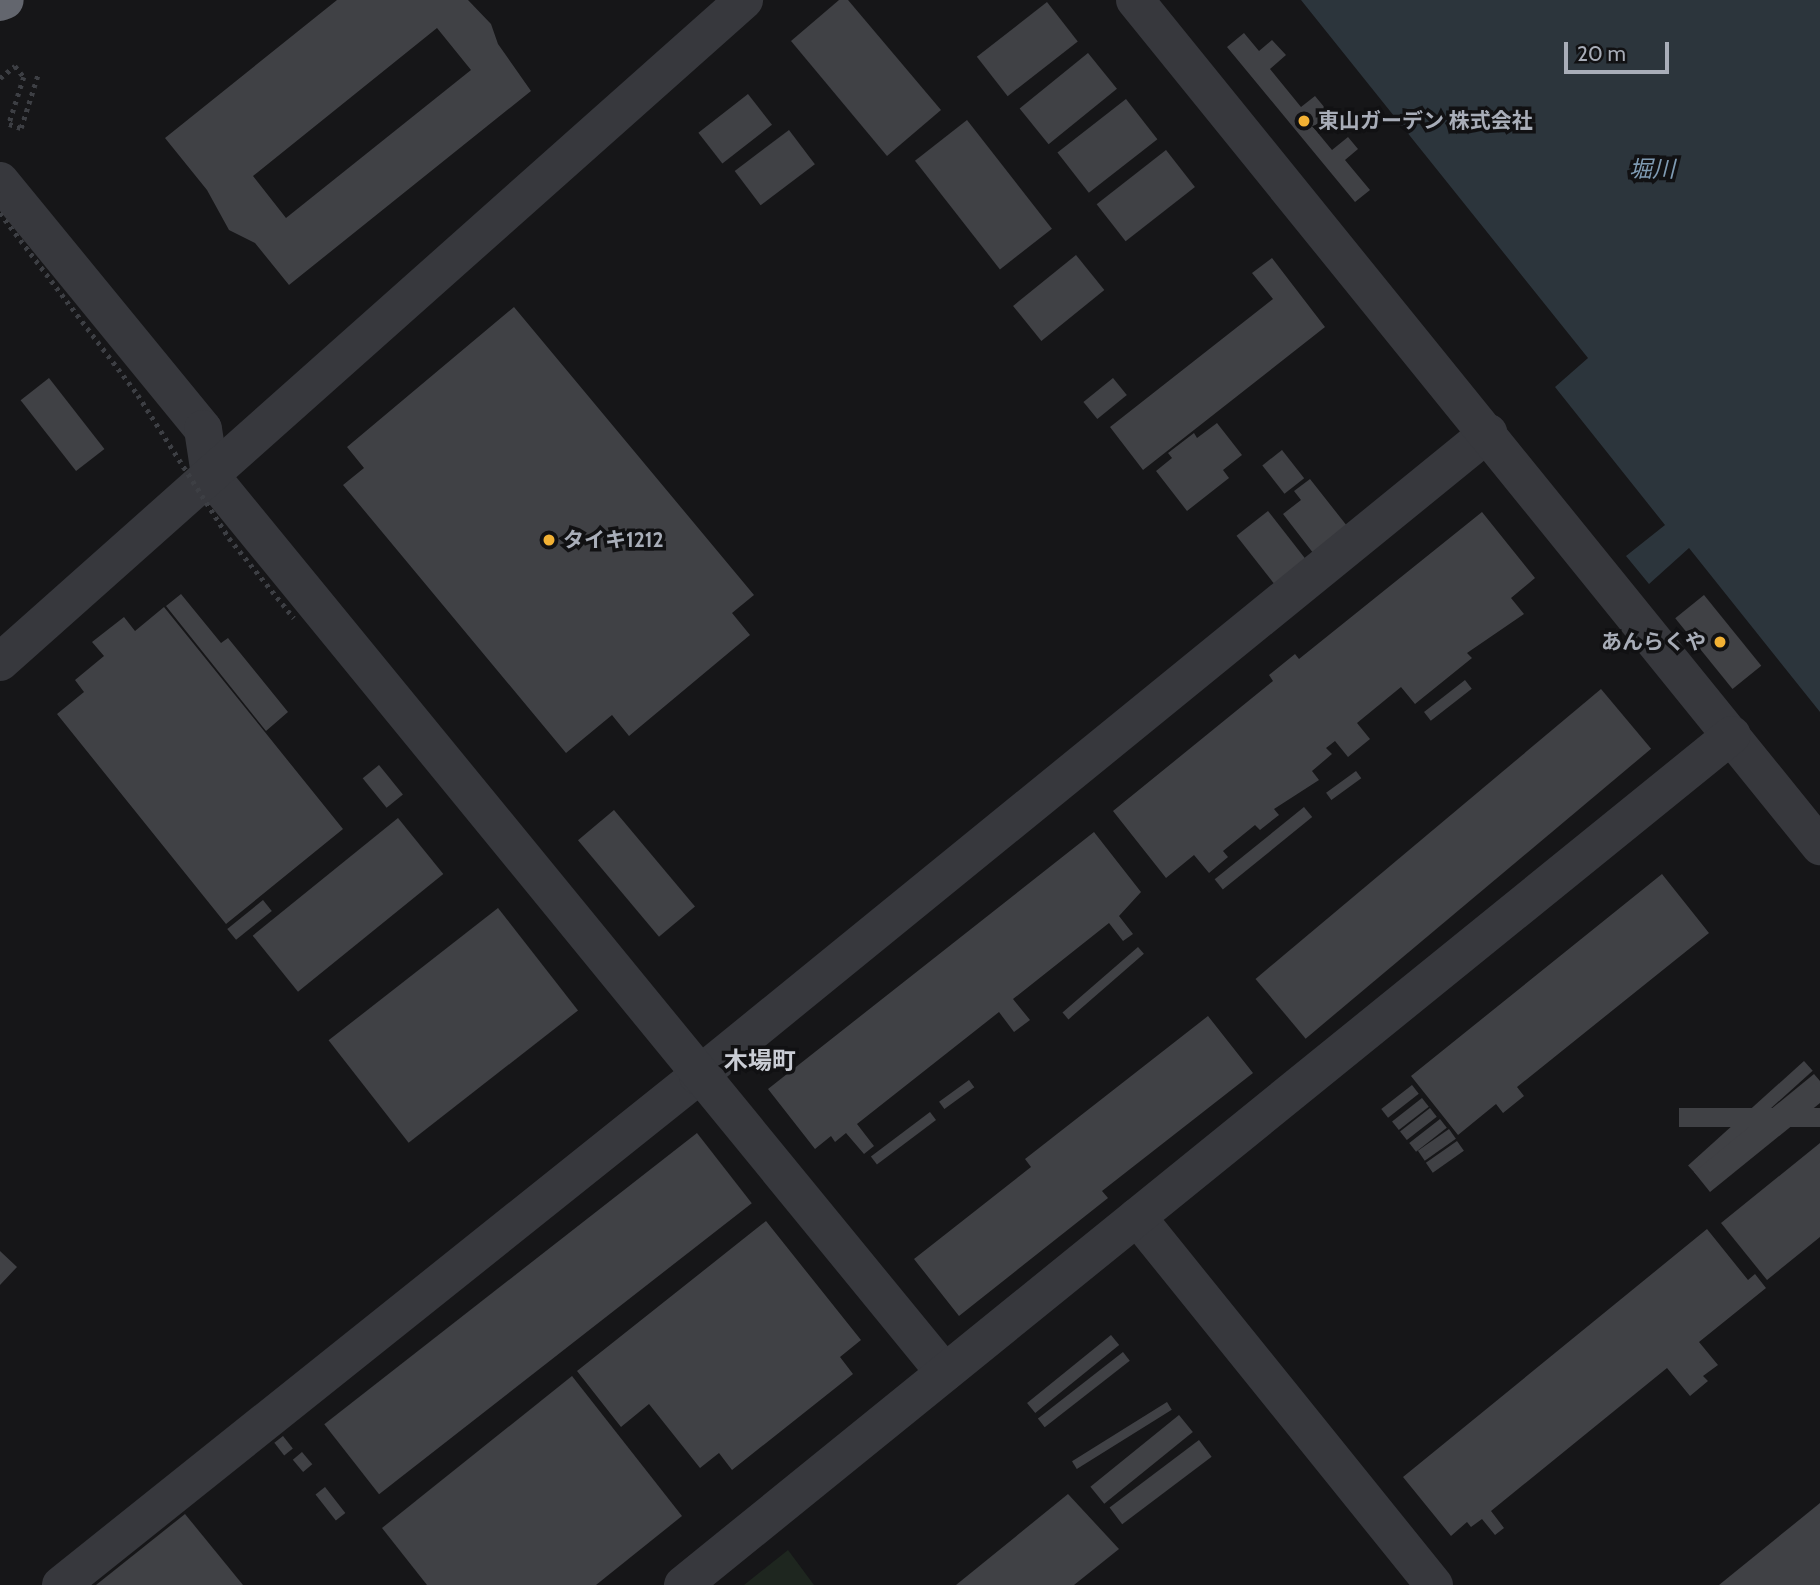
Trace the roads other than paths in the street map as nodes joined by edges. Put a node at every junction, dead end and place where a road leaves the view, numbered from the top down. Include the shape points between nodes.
1 (5, 0) edge
2 (744, 0) edge
3 (1135, 0) edge
4 (0, 2) edge
5 (0, 181) edge
6 (1488, 433) junction
7 (210, 475) junction
8 (0, 662) edge
9 (1732, 735) junction
10 (1820, 846) edge
11 (698, 1076) junction
12 (1137, 1217) junction
13 (945, 1373) junction
14 (61, 1585) edge
15 (684, 1585) edge
16 (1434, 1585) edge

1 - 4 highway
2 - 7 street
3 - 6 street
5 - 7 street via 203,429
6 - 9 street
6 - 11 street
7 - 8 street
7 - 11 street
9 - 10 street
9 - 12 street
11 - 13 street
11 - 14 street
12 - 13 street
12 - 16 street
13 - 15 street

